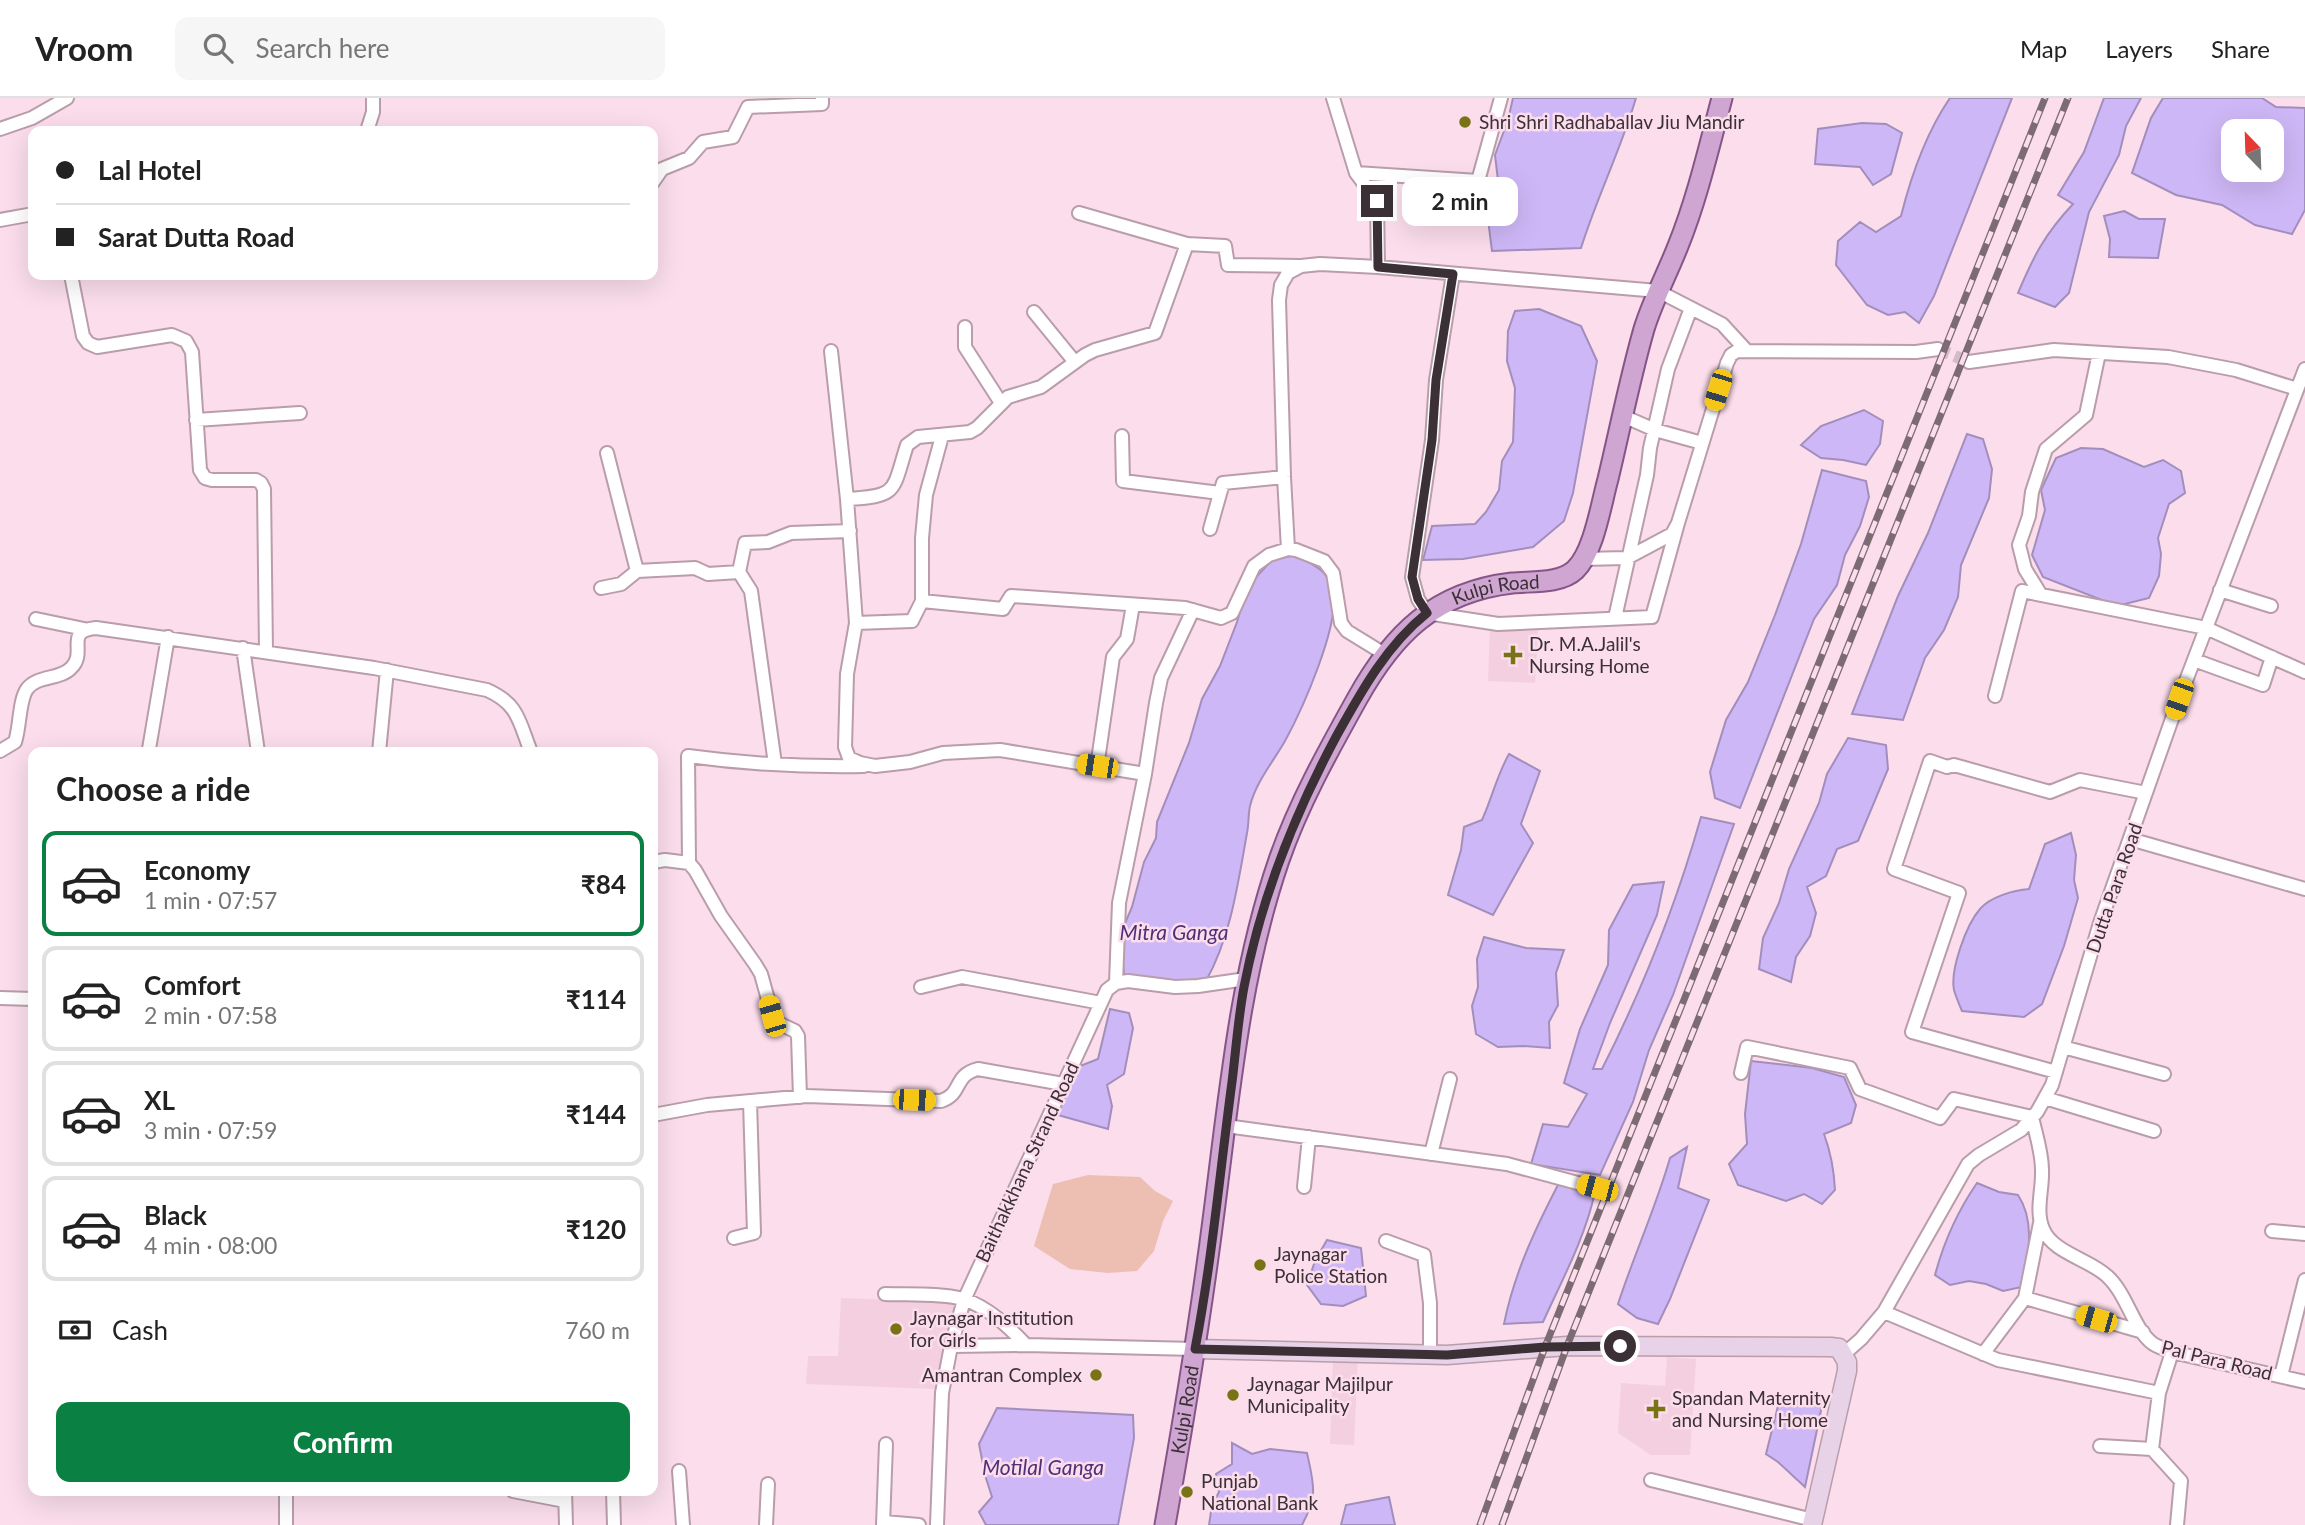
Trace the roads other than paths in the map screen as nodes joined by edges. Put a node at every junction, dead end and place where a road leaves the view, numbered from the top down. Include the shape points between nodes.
1 (67, 98) edge
2 (373, 98) edge
3 (822, 98) edge
4 (1333, 98) edge
5 (1501, 98) edge
6 (1722, 98) edge
7 (369, 126) edge
8 (0, 129) edge
9 (1356, 173) junction
10 (658, 175) edge
11 (1079, 213) dead end
12 (28, 215) edge
13 (0, 220) edge
14 (1187, 244) junction
15 (1301, 266) junction
16 (1378, 267) junction
17 (1453, 274) junction
18 (72, 280) edge
19 (1658, 291) junction
20 (1691, 308) junction
21 (1034, 312) dead end
22 (965, 327) dead end
23 (1745, 349) junction
24 (1938, 349) tunnel mouth
25 (831, 351) dead end
26 (2099, 353) junction
27 (1074, 361) junction
28 (1969, 362) tunnel mouth
29 (2305, 369) edge
30 (2297, 389) junction
31 (1001, 402) junction
32 (300, 413) dead end
33 (1623, 416) junction
34 (196, 420) junction
35 (1655, 429) junction
36 (942, 436) junction
37 (1122, 436) dead end
38 (1702, 443) junction
39 (607, 453) dead end
40 (1284, 477) junction
41 (1220, 493) junction
42 (847, 499) junction
43 (1678, 523) junction
44 (1210, 529) dead end
45 (850, 531) junction
46 (1288, 549) junction
47 (1628, 558) junction
48 (1582, 559) junction
49 (637, 571) junction
50 (739, 572) junction
51 (601, 588) dead end
52 (2220, 590) junction
53 (2041, 595) junction
54 (922, 601) junction
55 (1133, 605) junction
56 (2271, 606) dead end
57 (1193, 610) junction
58 (1427, 613) junction
59 (1615, 618) junction
60 (36, 620) dead end
61 (856, 623) junction
62 (2206, 628) junction
63 (84, 629) junction
64 (168, 637) junction
65 (243, 648) junction
66 (266, 651) junction
67 (1387, 655) junction
68 (2272, 657) junction
69 (2194, 660) junction
70 (387, 670) junction
71 (2305, 672) edge
72 (1995, 696) dead end
73 (150, 747) edge
74 (257, 747) edge
75 (379, 747) edge
76 (529, 747) edge
77 (0, 751) edge
78 (775, 764) junction
79 (875, 766) junction
80 (1097, 766) junction
81 (1145, 774) junction
82 (2146, 793) junction
83 (2130, 839) junction
84 (658, 861) edge
85 (689, 863) junction
86 (2305, 889) edge
87 (1246, 979) junction
88 (1115, 983) junction
89 (921, 987) dead end
90 (0, 998) edge
91 (28, 999) edge
92 (1101, 1003) junction
93 (2063, 1047) junction
94 (2056, 1072) junction
95 (1741, 1073) dead end
96 (2164, 1074) dead end
97 (1450, 1079) dead end
98 (1063, 1084) junction
99 (800, 1097) junction
100 (2045, 1098) junction
101 (750, 1101) junction
102 (658, 1114) edge
103 (2032, 1117) junction
104 (1226, 1126) junction
105 (2154, 1131) dead end
106 (1309, 1137) junction
107 (1431, 1154) junction
108 (1304, 1187) dead end
109 (1597, 1188) dead end
110 (2040, 1222) junction
111 (2272, 1231) dead end
112 (2305, 1234) edge
113 (734, 1238) dead end
114 (1386, 1241) dead end
115 (2305, 1280) edge
116 (885, 1294) dead end
117 (2025, 1298) junction
118 (964, 1300) junction
119 (1884, 1312) junction
120 (2143, 1332) junction
121 (1026, 1345) junction
122 (951, 1346) junction
123 (1195, 1349) junction
124 (2172, 1352) junction
125 (1844, 1354) junction
126 (1983, 1354) junction
127 (1430, 1355) junction
128 (2281, 1376) junction
129 (2305, 1382) edge
130 (2159, 1393) junction
131 (886, 1444) dead end
132 (2100, 1446) dead end
133 (2152, 1449) junction
134 (679, 1471) dead end
135 (1651, 1480) dead end
136 (768, 1484) dead end
137 (286, 1496) edge
138 (565, 1496) edge
139 (613, 1496) edge
140 (1813, 1522) edge
141 (883, 1523) edge
142 (286, 1525) edge
143 (566, 1525) edge
144 (614, 1525) edge
145 (683, 1525) edge
146 (766, 1525) edge
147 (919, 1525) edge
148 (937, 1525) edge
149 (1165, 1525) edge
150 (2177, 1525) edge

1 - 8 street
2 - 7 street
3 - 10 street via 822,104 748,107 733,137 704,142 689,158
4 - 9 street
5 - 9 street via 1478,181
6 - 19 main road via 1678,246
9 - 16 street via 1377,201
11 - 14 street
12 - 13 street
14 - 15 street via 1225,246 1228,265
14 - 27 street via 1155,333 1095,350
15 - 16 street
15 - 40 street via 1288,273 1279,300
16 - 17 street
17 - 19 street
17 - 58 street via 1412,577
18 - 34 street via 88,343 97,347 172,335 186,341 192,352
19 - 20 street
19 - 33 main road
20 - 23 street via 1722,324
20 - 35 street via 1668,369
21 - 27 street
22 - 31 street via 965,347
23 - 24 street
23 - 38 street via 1731,355 1727,363
25 - 42 street
26 - 28 street via 2054,350
26 - 30 street via 2204,363
26 - 53 street via 2086,415 2046,449 2019,545 2025,569
27 - 31 street via 1041,387
29 - 30 street, Dutta Para Road
30 - 52 street, Dutta Para Road
31 - 36 street via 977,428
32 - 34 street
33 - 35 street
33 - 48 main road via 1593,534
34 - 66 street via 200,470 205,478 256,480 264,489
35 - 38 street
35 - 47 street
36 - 42 street via 918,438 907,445 887,493
36 - 54 street via 926,495
37 - 41 street via 1123,481
38 - 43 street
39 - 49 street
40 - 41 street via 1223,483
40 - 46 street
41 - 44 street
42 - 45 street
43 - 47 street via 1672,534
43 - 59 street via 1652,617
45 - 50 street via 791,533 768,542 745,543
45 - 61 street
46 - 57 street via 1254,566 1228,616
46 - 67 street via 1330,566 1341,623
47 - 48 street
47 - 59 street
48 - 58 main road, Kulpi Road via 1564,577 1484,587
49 - 50 street via 695,568 708,574
49 - 51 street via 621,584
50 - 78 street via 751,591
52 - 56 street
52 - 62 street, Dutta Para Road
53 - 62 street
53 - 72 street via 2022,591
54 - 55 street via 1003,609 1011,596
54 - 61 street via 912,621
55 - 57 street
55 - 80 street via 1127,639 1113,657
57 - 81 street via 1161,678
58 - 59 street via 1498,624
58 - 67 main road, Kulpi Road
60 - 63 street
61 - 79 street via 847,674 845,747 849,758
62 - 68 street
62 - 69 street, Dutta Para Road
63 - 64 street
63 - 77 street via 77,639 78,658 71,669 27,688 15,742
64 - 65 street
64 - 73 street
65 - 66 street
65 - 74 street
66 - 70 street
67 - 87 main road, Kulpi Road via 1360,694 1287,837
68 - 69 street via 2263,685
68 - 71 street
69 - 82 street, Dutta Para Road
70 - 75 street
70 - 76 street via 470,685 502,697 513,707
78 - 79 street
78 - 85 street via 688,756
79 - 80 street via 943,753 1000,750
80 - 81 street
81 - 88 street via 1119,903
82 - 83 street, Dutta Para Road
82 - 94 street via 2080,779 2050,792 1930,761 1894,869 1959,893 1912,1032
83 - 86 street
83 - 93 street, Dutta Para Road
84 - 85 street
85 - 99 street via 761,974 774,1021 798,1036
87 - 88 street via 1198,986
87 - 104 main road, Kulpi Road
88 - 92 street, Baithakkhana Strand Road
89 - 92 street via 962,977
90 - 91 street
92 - 98 street, Baithakkhana Strand Road
93 - 94 street, Dutta Para Road
93 - 96 street
94 - 100 street, Dutta Para Road
95 - 103 street via 1747,1047 1850,1068 1860,1089 1940,1118 1954,1099
97 - 107 street
98 - 99 street via 978,1069 968,1072 950,1097 941,1101
98 - 118 street, Baithakkhana Strand Road
99 - 101 street
100 - 103 street, Dutta Para Road
100 - 105 street
101 - 102 street
101 - 113 street via 754,1233
103 - 110 street via 2042,1170
103 - 119 street, Dutta Para Road via 2021,1130 1968,1164
104 - 106 street
104 - 123 main road, Kulpi Road
106 - 107 street
106 - 108 street
107 - 109 street via 1507,1164
110 - 117 street
110 - 120 street, Pal Para Road via 2053,1242 2110,1278
111 - 112 street
114 - 127 street via 1424,1255
115 - 128 street
116 - 118 street
117 - 120 street
117 - 126 street
118 - 121 street via 990,1313
118 - 122 street, Baithakkhana Strand Road
119 - 125 street, Dutta Para Road
119 - 126 street
120 - 124 street, Pal Para Road via 2152,1344
121 - 122 street
121 - 123 street
122 - 148 street, Baithakkhana Strand Road via 942,1393
123 - 127 main road
123 - 149 main road, Kulpi Road
124 - 128 street, Pal Para Road
124 - 130 street
125 - 127 main road via 1831,1346 1567,1346
125 - 140 main road via 1847,1371
126 - 130 street
128 - 129 street, Pal Para Road
130 - 133 street
131 - 141 street
132 - 133 street
133 - 150 street via 2181,1481
134 - 145 street
135 - 140 street
136 - 146 street
137 - 142 street
138 - 143 street
139 - 144 street
141 - 147 street

